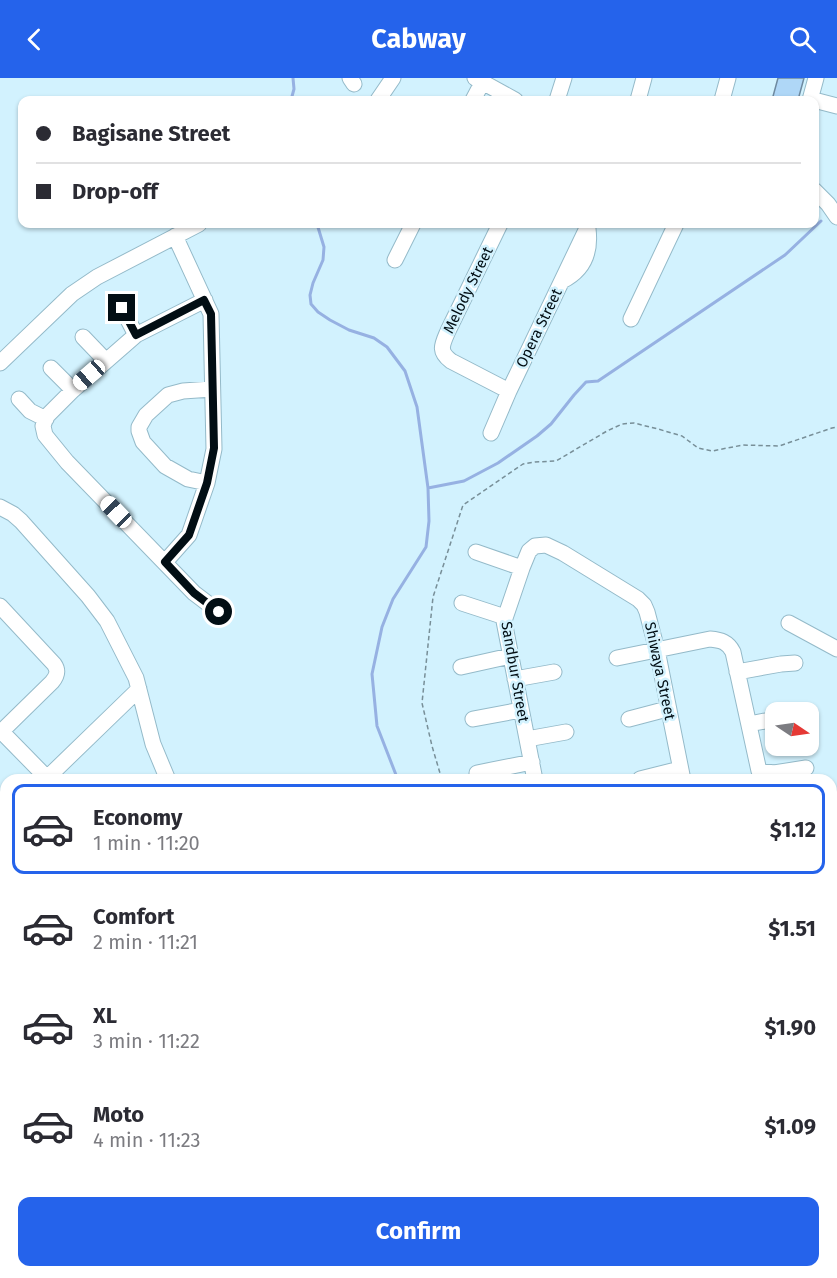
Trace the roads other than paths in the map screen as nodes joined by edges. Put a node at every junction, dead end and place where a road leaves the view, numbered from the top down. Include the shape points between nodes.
1 (393, 78) edge
2 (564, 78) edge
3 (644, 78) edge
4 (728, 78) edge
5 (816, 78) edge
6 (477, 79) edge
7 (381, 96) edge
8 (474, 96) edge
9 (508, 96) edge
10 (558, 96) edge
11 (639, 96) edge
12 (723, 96) edge
13 (811, 96) edge
14 (819, 102) edge
15 (837, 106) edge
16 (819, 195) edge
17 (837, 217) edge
18 (191, 228) edge
19 (411, 228) edge
20 (498, 228) edge
21 (588, 228) edge
22 (674, 228) edge
23 (175, 236) junction
24 (395, 260) dead end
25 (204, 300) junction
26 (122, 308) dead end
27 (631, 319) dead end
28 (136, 335) junction
29 (83, 337) dead end
30 (106, 361) junction
31 (0, 363) edge
32 (51, 368) dead end
33 (212, 389) junction
34 (73, 390) junction
35 (509, 391) junction
36 (19, 399) dead end
37 (45, 419) junction
38 (491, 433) dead end
39 (207, 483) junction
40 (0, 507) edge
41 (546, 545) joint
42 (476, 552) dead end
43 (165, 562) junction
44 (522, 568) junction
45 (462, 603) dead end
46 (0, 606) edge
47 (219, 612) dead end
48 (505, 617) junction
49 (789, 623) dead end
50 (837, 649) edge
51 (657, 650) junction
52 (510, 656) junction
53 (617, 658) dead end
54 (795, 663) dead end
55 (461, 667) dead end
56 (554, 672) dead end
57 (737, 672) junction
58 (515, 679) junction
59 (139, 689) junction
60 (667, 709) junction
61 (521, 710) junction
62 (473, 719) dead end
63 (629, 719) dead end
64 (765, 721) edge
65 (749, 724) junction
66 (1, 731) edge
67 (566, 732) dead end
68 (527, 739) junction
69 (532, 762) junction
70 (806, 768) dead end
71 (477, 772) dead end
72 (41, 774) edge
73 (51, 774) edge
74 (166, 774) edge
75 (535, 774) edge
76 (681, 774) edge
77 (837, 1082) edge
78 (837, 1114) edge

1 - 7 street
2 - 10 street
3 - 11 street
4 - 12 street
5 - 13 street
6 - 8 street
6 - 9 street
14 - 15 street
16 - 17 street
18 - 23 street
19 - 24 street
20 - 35 street, Melody Street via 442,351 451,361
21 - 35 street, Opera Street
22 - 27 street
23 - 25 street
23 - 31 street via 72,294
25 - 28 street
25 - 33 street via 212,323
26 - 28 street
28 - 30 street
29 - 30 street
30 - 34 street
32 - 34 street
33 - 39 street via 214,448
33 - 39 street via 168,395 139,427 143,442 165,466 188,479
34 - 37 street
35 - 38 street, Opera Street
36 - 37 street
37 - 43 street via 45,435 56,449
39 - 43 street via 189,535
40 - 59 street via 14,514 88,596 107,621
41 - 44 street, Sandbur Street via 532,548
41 - 51 street, Shiwaya Street via 644,604
42 - 44 street
43 - 47 street via 194,593
44 - 48 street, Sandbur Street
45 - 48 street
46 - 66 street via 57,671 52,682
48 - 52 street, Sandbur Street
49 - 50 street
51 - 53 street
51 - 57 street via 718,640 731,648
51 - 60 street, Shiwaya Street
52 - 55 street
52 - 58 street, Sandbur Street
54 - 57 street
56 - 58 street
57 - 65 street
58 - 61 street, Sandbur Street
59 - 73 street
59 - 74 street via 153,744
60 - 63 street
60 - 76 street, Shiwaya Street
61 - 62 street
61 - 68 street, Sandbur Street
64 - 65 street
65 - 70 street via 759,771
66 - 72 street
67 - 68 street
68 - 69 street, Sandbur Street
69 - 71 street
69 - 75 street, Sandbur Street
77 - 78 street

